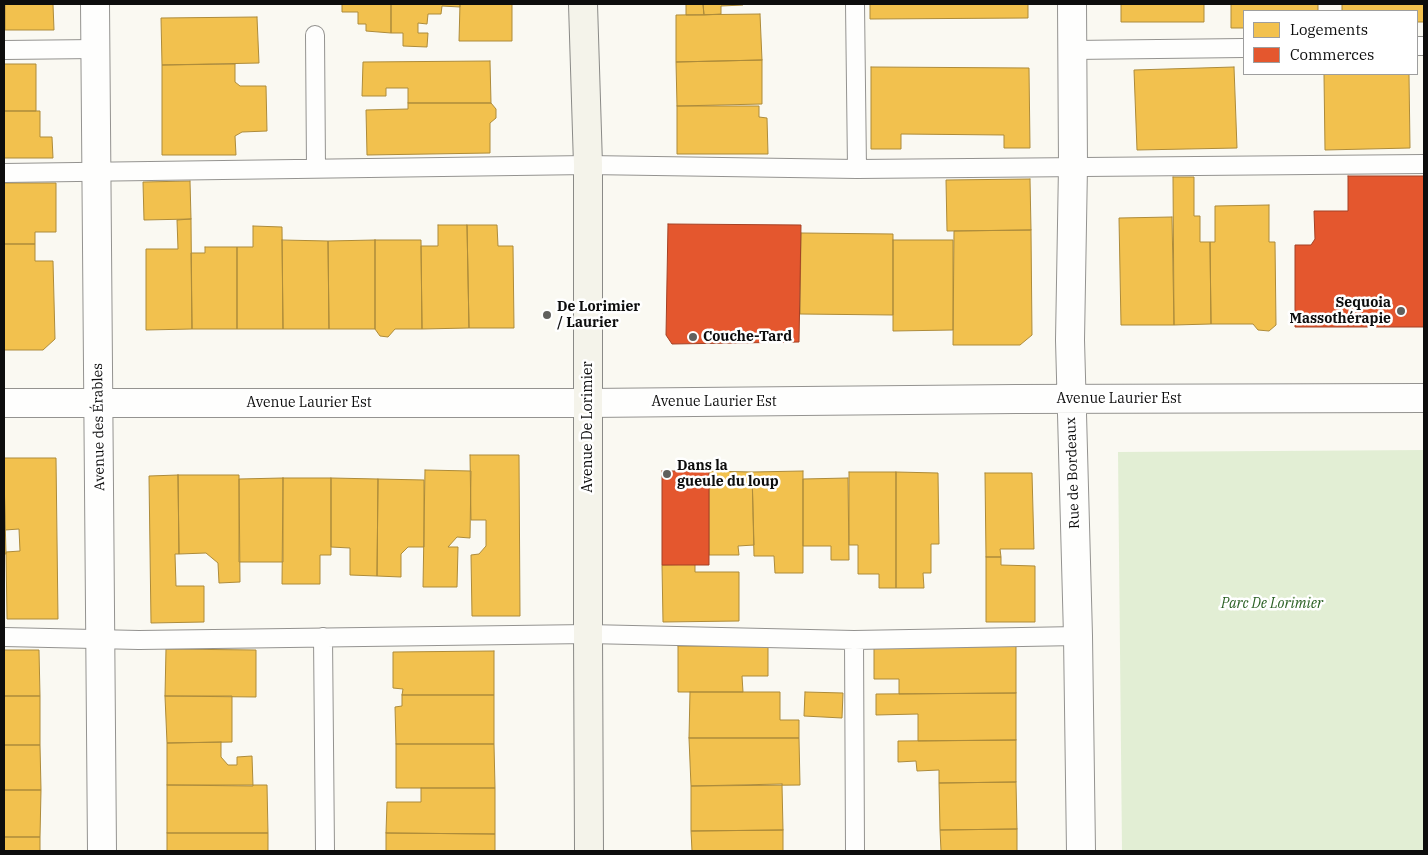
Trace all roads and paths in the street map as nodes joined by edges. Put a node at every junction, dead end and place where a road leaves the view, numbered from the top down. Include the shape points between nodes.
1 (95, 4) edge
2 (583, 4) edge
3 (855, 4) edge
4 (1072, 4) edge
5 (315, 35) dead end
6 (1243, 48) edge
7 (95, 49) junction
8 (4, 50) edge
9 (1073, 50) junction
10 (1424, 164) edge
11 (588, 166) junction
12 (1073, 166) junction
13 (316, 168) junction
14 (857, 169) junction
15 (95, 172) junction
16 (4, 173) edge
17 (1424, 398) edge
18 (1071, 399) junction
19 (99, 402) junction
20 (4, 403) edge
21 (588, 403) junction
22 (588, 634) junction
23 (1078, 636) junction
24 (4, 637) edge
25 (324, 637) junction
26 (101, 639) junction
27 (854, 640) junction
28 (102, 851) edge
29 (324, 851) edge
30 (590, 851) edge
31 (855, 851) edge
32 (1081, 851) edge

1 - 7 street, Avenue des Érables
2 - 11 main road, Avenue De Lorimier
3 - 14 lane
4 - 9 street, Rue de Bordeaux
5 - 13 lane
6 - 9 lane
7 - 8 lane
7 - 15 street, Avenue des Érables
9 - 12 street, Rue de Bordeaux
10 - 12 lane
11 - 13 lane
11 - 14 lane
11 - 21 main road, Avenue De Lorimier
12 - 14 lane
12 - 18 street, Rue de Bordeaux
13 - 15 lane
15 - 16 lane
15 - 19 street, Avenue des Érables
17 - 18 street, Avenue Laurier Est
18 - 21 street, Avenue Laurier Est
18 - 23 street, Rue de Bordeaux
19 - 20 street, Avenue Laurier Est
19 - 21 street, Avenue Laurier Est
19 - 26 street, Avenue des Érables
21 - 22 main road, Avenue De Lorimier
22 - 25 lane
22 - 27 lane
22 - 30 main road, Avenue De Lorimier
23 - 27 lane
23 - 32 street, Rue de Bordeaux
24 - 26 lane
25 - 26 lane
25 - 29 lane
26 - 28 street, Avenue des Érables
27 - 31 lane

